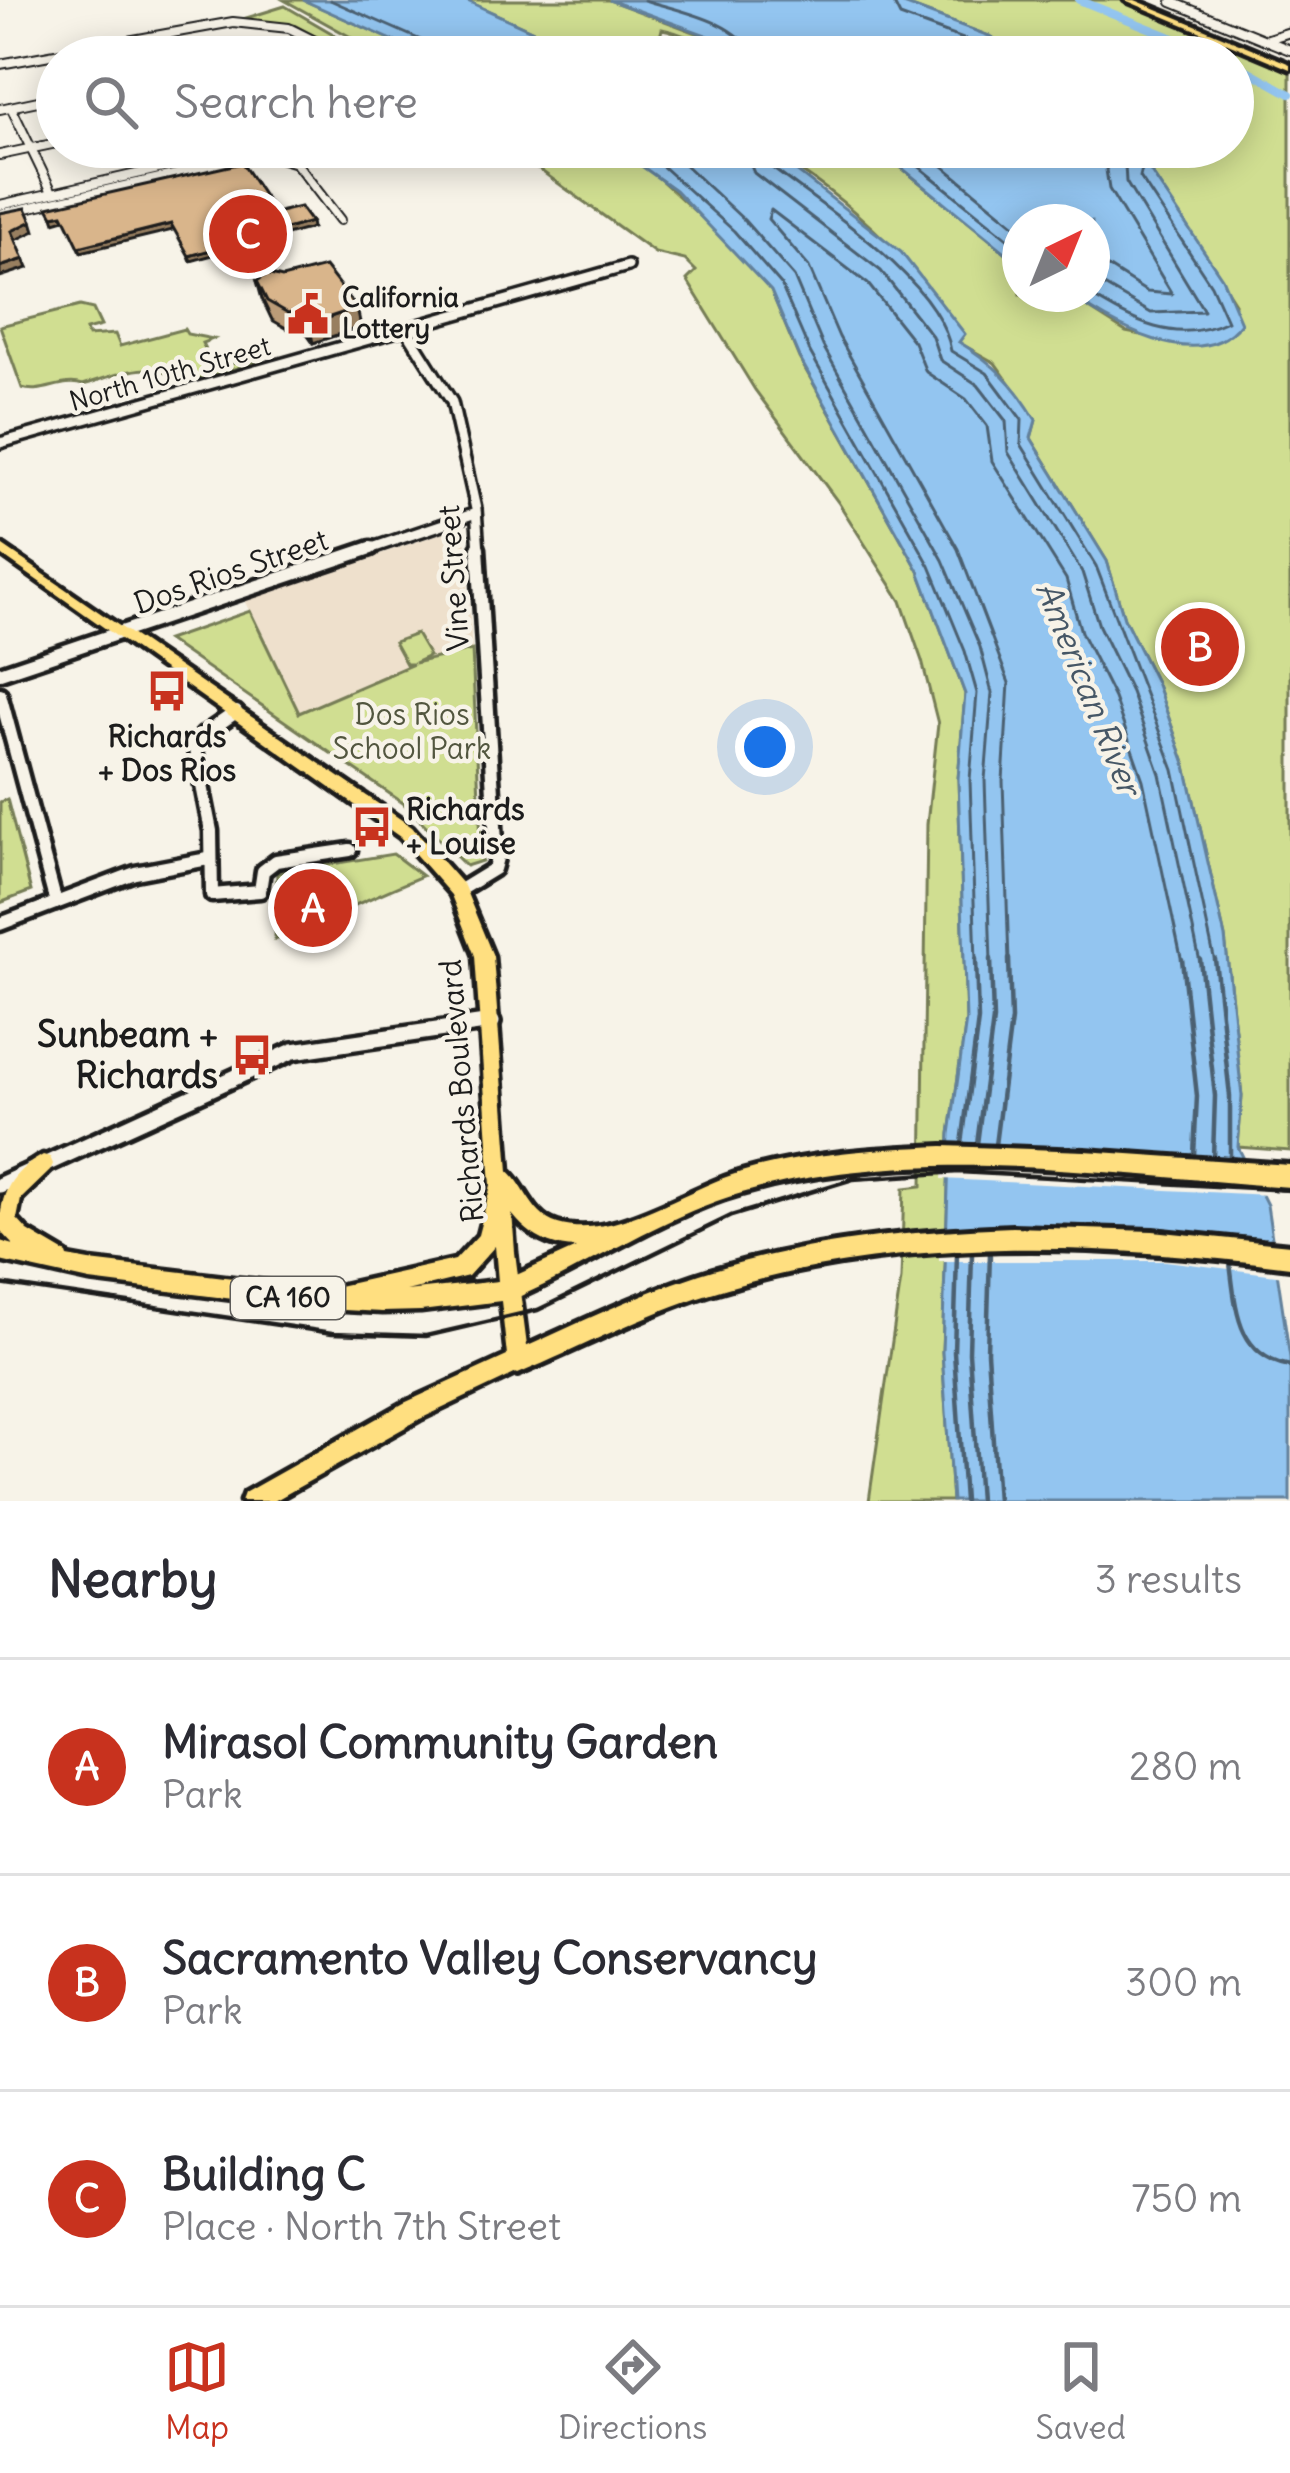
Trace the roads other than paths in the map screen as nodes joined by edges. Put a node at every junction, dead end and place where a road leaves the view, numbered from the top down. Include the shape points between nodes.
1 (1129, 0) edge
2 (1174, 1) edge
3 (1290, 32) edge
4 (150, 36) edge
5 (302, 36) edge
6 (1216, 36) edge
7 (1265, 40) junction
8 (1290, 50) edge
9 (1254, 52) edge
10 (36, 57) edge
11 (0, 64) edge
12 (1290, 67) edge
13 (36, 101) edge
14 (5, 108) edge
15 (36, 147) edge
16 (32, 148) junction
17 (0, 155) edge
18 (36, 157) edge
19 (41, 168) edge
20 (164, 168) edge
21 (184, 168) edge
22 (299, 168) edge
23 (52, 193) junction
24 (0, 209) edge
25 (340, 220) dead end
26 (628, 266) dead end
27 (406, 328) junction
28 (0, 443) edge
29 (476, 513) junction
30 (0, 548) edge
31 (124, 634) junction
32 (0, 673) edge
33 (0, 694) edge
34 (236, 712) junction
35 (350, 850) dead end
36 (208, 860) junction
37 (458, 892) junction
38 (56, 903) junction
39 (0, 924) edge
40 (491, 1022) junction
41 (43, 1164) junction
42 (1290, 1176) edge
43 (501, 1178) junction
44 (0, 1184) edge
45 (640, 1231) junction
46 (0, 1251) edge
47 (1287, 1257) edge
48 (68, 1266) junction
49 (509, 1290) junction
50 (314, 1301) junction
51 (518, 1362) junction
52 (252, 1501) edge

1 - 6 main road
2 - 7 street
3 - 7 street
4 - 5 street via 232,22
7 - 8 street
9 - 12 main road
10 - 11 street
13 - 14 street
14 - 16 street
15 - 16 street
16 - 17 street
16 - 18 street
19 - 23 street
20 - 23 street
21 - 24 street
22 - 25 street
23 - 24 street
26 - 27 street, North 10th Street
27 - 28 street, North 10th Street
27 - 29 street, Vine Street via 452,402
29 - 31 street, Dos Rios Street
29 - 37 street, Vine Street via 497,858 494,869
30 - 31 main road, Richards Boulevard
31 - 32 street, Dos Rios Street
31 - 34 main road, Richards Boulevard
33 - 38 street
34 - 36 street via 203,734 195,750 211,831
34 - 37 main road, Richards Boulevard via 406,832
35 - 36 street via 276,861 263,871 260,891 223,898 212,895
36 - 38 street via 135,873
37 - 40 main road, Richards Boulevard via 484,956
38 - 39 street
40 - 41 street via 292,1051
40 - 43 main road, Richards Boulevard
41 - 44 street
41 - 48 main road via 13,1194 6,1222
42 - 45 highway via 920,1157 749,1180
43 - 45 highway via 532,1226 554,1238
43 - 49 main road, Richards Boulevard
43 - 50 main road via 487,1240 467,1264
45 - 49 highway, CA 160
46 - 48 main road, CA 160
47 - 51 highway via 1086,1241 882,1248 706,1283
48 - 50 main road, CA 160
49 - 50 main road, CA 160 via 405,1306
49 - 51 main road, Richards Boulevard
51 - 52 main road via 424,1404

